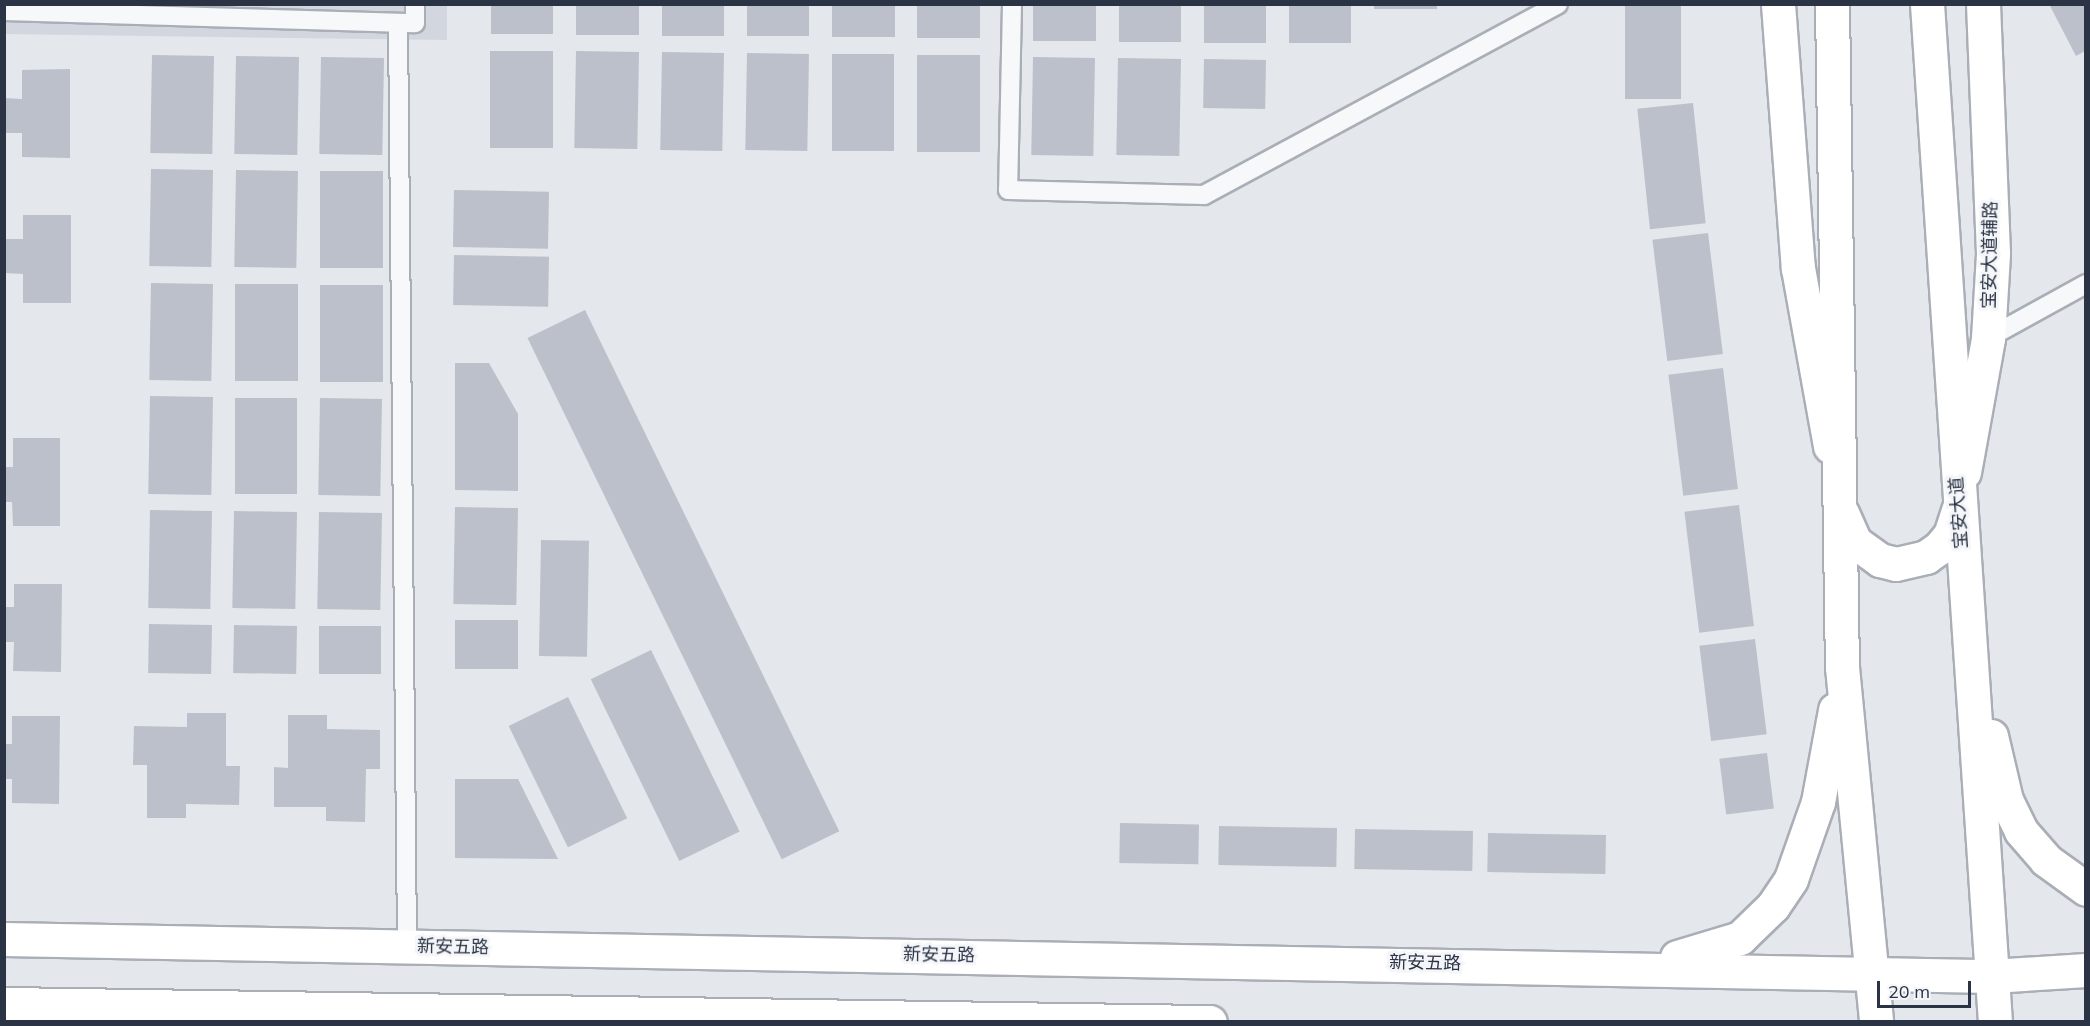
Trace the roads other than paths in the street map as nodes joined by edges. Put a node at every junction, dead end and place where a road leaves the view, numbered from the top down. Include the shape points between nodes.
1 (415, 4) edge
2 (1012, 4) edge
3 (1558, 4) edge
4 (1778, 4) edge
5 (1832, 4) edge
6 (1927, 4) edge
7 (1983, 4) edge
8 (4, 11) edge
9 (398, 23) junction
10 (2085, 284) edge
11 (1988, 338) junction
12 (1840, 502) junction
13 (1959, 504) junction
14 (1968, 642) junction
15 (1842, 667) junction
16 (2085, 888) edge
17 (4, 932) edge
18 (4, 939) edge
19 (37, 940) junction
20 (407, 946) junction
21 (1629, 966) junction
22 (2085, 970) edge
23 (1873, 974) junction
24 (1992, 976) junction
25 (4, 1004) edge
26 (1210, 1022) edge
27 (1876, 1022) edge
28 (1995, 1022) edge

1 - 9 lane via 415,23
2 - 3 lane via 1008,190 1204,195
4 - 12 main road via 1798,268
5 - 12 main road
6 - 13 main road, 宝安大道
7 - 11 main road, 宝安大道辅路 via 1993,253
8 - 9 lane
9 - 20 lane
10 - 11 lane
11 - 13 main road, 宝安大道辅路
12 - 13 main road via 1846,529 1855,542 1880,560 1896,564 1926,557 1939,548 1950,535
12 - 15 main road
13 - 14 main road, 宝安大道
14 - 16 main road via 2006,800 2021,831 2046,860
14 - 24 main road, 宝安大道
15 - 21 main road via 1818,802 1791,879 1773,906 1740,939 1712,949
15 - 23 main road
17 - 19 main road
18 - 19 main road, 新安五路
19 - 20 main road, 新安五路
20 - 21 main road, 新安五路
21 - 23 main road, 新安五路
22 - 24 main road, 新安五路
23 - 24 main road, 新安五路
23 - 27 main road
24 - 28 main road, 宝安大道
25 - 26 main road

